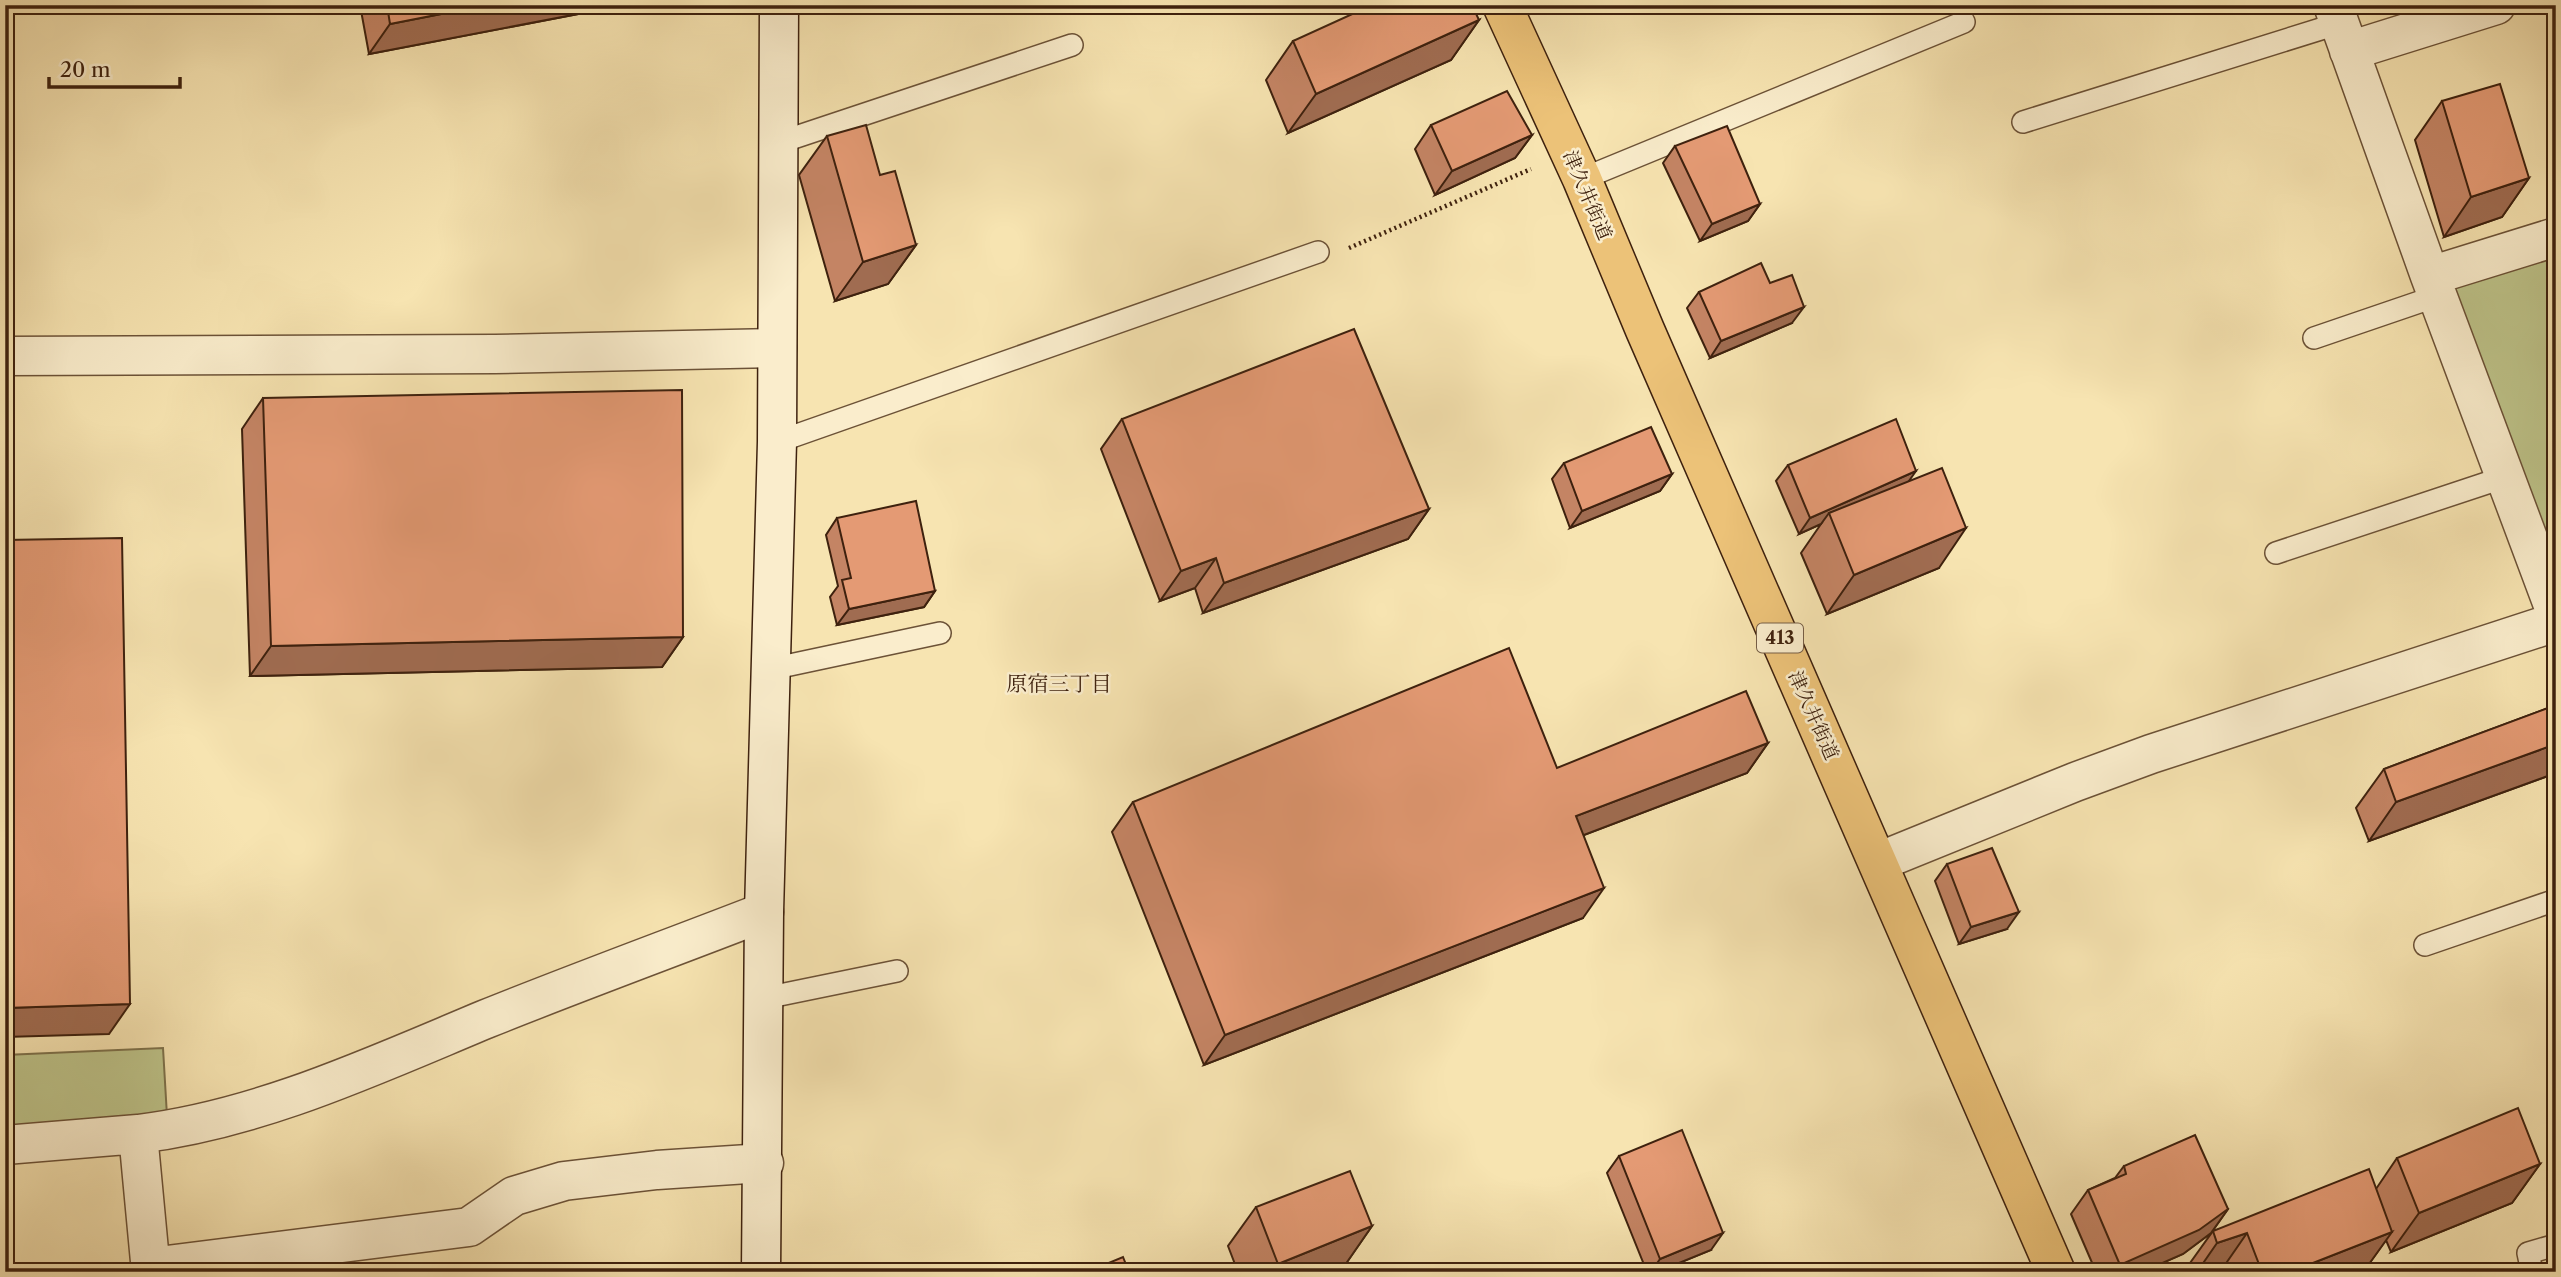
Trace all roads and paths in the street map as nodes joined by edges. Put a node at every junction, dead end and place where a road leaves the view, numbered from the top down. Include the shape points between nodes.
1 (779, 5) edge
2 (1502, 5) edge
3 (2496, 5) edge
4 (1964, 22) dead end
5 (2341, 26) edge
6 (1072, 45) dead end
7 (2023, 122) dead end
8 (778, 143) junction
9 (1576, 166) junction
10 (2556, 237) edge
11 (1343, 250) dead end
12 (1318, 252) dead end
13 (2433, 286) junction
14 (2314, 338) dead end
15 (777, 348) junction
16 (5, 356) edge
17 (777, 442) junction
18 (2505, 477) junction
19 (2276, 553) dead end
20 (2556, 613) edge
21 (2556, 622) edge
22 (940, 633) dead end
23 (771, 669) junction
24 (1878, 862) junction
25 (2556, 900) edge
26 (764, 912) junction
27 (2425, 945) dead end
28 (897, 971) dead end
29 (765, 998) junction
30 (138, 1134) junction
31 (5, 1145) edge
32 (764, 1163) junction
33 (2556, 1245) edge
34 (151, 1270) edge
35 (761, 1272) edge
36 (2056, 1272) edge
37 (2532, 1272) edge

1 - 8 street
2 - 9 highway, 津久井街道 / 413
3 - 5 street
4 - 9 lane
5 - 7 lane
5 - 13 street
6 - 8 lane
8 - 15 street
9 - 11 path
9 - 24 highway, 津久井街道 / 413
10 - 13 street
12 - 17 lane
13 - 14 lane
13 - 18 street
15 - 16 street
15 - 17 street
17 - 23 street
18 - 19 lane
18 - 20 street
21 - 24 street via 2151,754
22 - 23 lane
23 - 26 street
24 - 36 highway, 津久井街道 / 413
25 - 27 lane
26 - 29 street
26 - 30 street via 256,1109
28 - 29 lane
29 - 32 street
30 - 31 street
30 - 34 street
32 - 34 street via 564,1181 514,1196 469,1227
32 - 35 street
33 - 37 lane via 2528,1253

